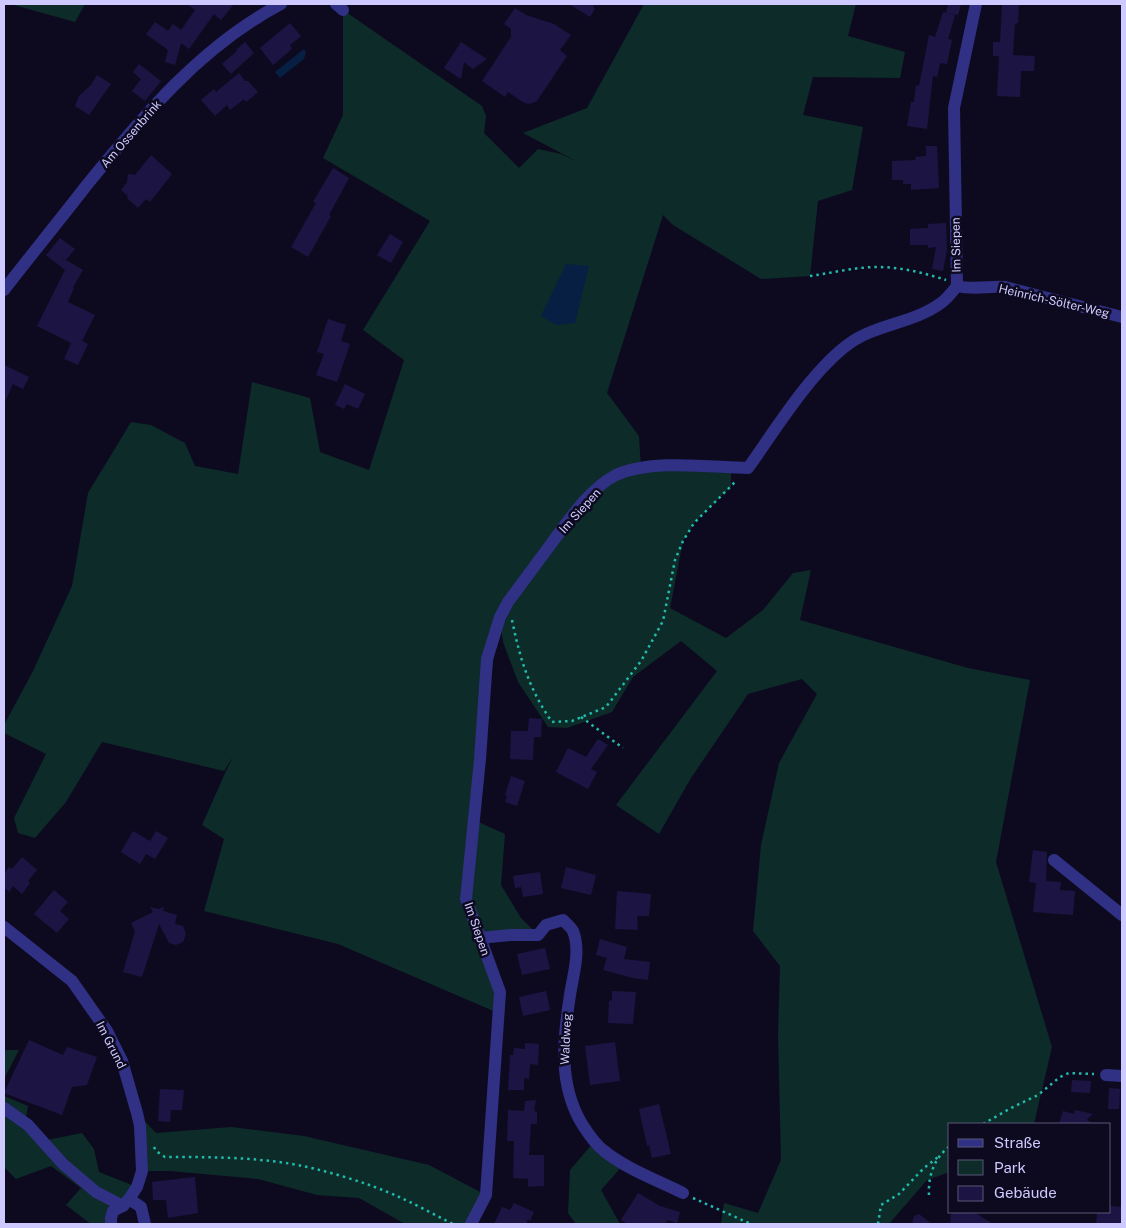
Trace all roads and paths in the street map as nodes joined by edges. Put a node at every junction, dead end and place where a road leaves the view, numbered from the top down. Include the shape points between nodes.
1 (281, 4) edge
2 (976, 4) edge
3 (810, 276) dead end
4 (957, 286) junction
5 (4, 290) edge
6 (1122, 317) edge
7 (748, 468) junction
8 (508, 602) junction
9 (581, 718) junction
10 (623, 748) dead end
11 (1054, 860) dead end
12 (1122, 915) edge
13 (4, 927) edge
14 (480, 938) junction
15 (1106, 1075) joint
16 (1122, 1076) edge
17 (4, 1108) edge
18 (985, 1123) edge
19 (152, 1143) dead end
20 (948, 1148) edge
21 (938, 1157) junction
22 (683, 1193) joint
23 (929, 1195) dead end
24 (126, 1202) junction
25 (111, 1224) edge
26 (145, 1224) edge
27 (453, 1224) edge
28 (470, 1224) edge
29 (751, 1224) edge
30 (878, 1224) edge

1 - 5 street, Am Ossenbrink via 229,36 184,75 126,137
2 - 4 street, Im Siepen via 954,108
3 - 4 path via 876,267 899,268 924,273
4 - 6 street, Heinrich-Sölter-Weg via 970,289 1005,287
4 - 7 street, Im Siepen via 942,303 851,342 833,357
7 - 8 street, Im Siepen via 664,466 640,468 616,476 593,492 575,512
7 - 9 path via 694,523 683,541 675,560 663,621 641,661 606,707
8 - 9 path via 528,682 540,705 552,722
8 - 14 street, Im Siepen via 487,659 466,899
9 - 10 path
11 - 12 street
13 - 24 street, Im Grund via 72,981 107,1031 122,1061 140,1126 142,1171 137,1187
14 - 22 street, Waldweg via 538,934 546,925 563,920 573,930 575,965 564,1046 567,1091 574,1110 603,1151
14 - 28 street, Im Siepen via 500,992 486,1195
15 - 16 street
15 - 18 path via 1069,1073 1038,1095
17 - 24 street via 28,1126 63,1164 96,1192
19 - 27 path via 156,1151 165,1157 287,1163 330,1174 398,1196
20 - 21 path
21 - 23 path via 932,1169
21 - 30 path via 899,1194 881,1205
22 - 29 path
24 - 25 street, Im Grund via 114,1211
24 - 26 street via 141,1207

